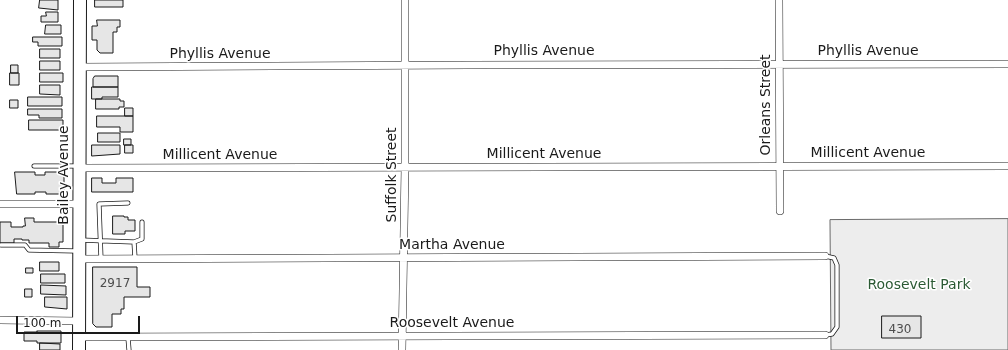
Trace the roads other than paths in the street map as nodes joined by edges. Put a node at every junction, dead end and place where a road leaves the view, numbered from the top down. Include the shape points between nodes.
1 (80, 0) edge
2 (405, 0) edge
3 (779, 0) edge
4 (779, 64) junction
5 (1008, 64) edge
6 (405, 65) junction
7 (79, 67) junction
8 (34, 166) dead end
9 (780, 166) junction
10 (1008, 166) edge
11 (79, 167) junction
12 (405, 167) junction
13 (128, 203) dead end
14 (0, 204) edge
15 (80, 204) junction
16 (780, 210) dead end
17 (142, 222) dead end
18 (100, 241) junction
19 (134, 242) junction
20 (1, 245) dead end
21 (79, 250) junction
22 (825, 256) joint
23 (404, 258) junction
24 (101, 259) junction
25 (134, 259) junction
26 (0, 320) edge
27 (79, 321) junction
28 (825, 335) joint
29 (79, 337) junction
30 (402, 337) junction
31 (128, 338) junction
32 (79, 350) edge
33 (128, 350) edge
34 (402, 350) edge

1 - 7 main road, Bailey Avenue
2 - 6 street, Suffolk Street
3 - 4 street, Orleans Street
4 - 5 street, Phyllis Avenue
4 - 6 street, Phyllis Avenue
4 - 9 street, Orleans Street
6 - 7 street, Phyllis Avenue
6 - 12 street, Suffolk Street
7 - 11 main road, Bailey Avenue
8 - 11 lane
9 - 10 street, Millicent Avenue
9 - 12 street, Millicent Avenue
9 - 16 street, Orleans Street
11 - 12 street, Millicent Avenue
11 - 15 main road, Bailey Avenue
12 - 23 street, Suffolk Street
13 - 18 lane via 99,204
14 - 15 street
15 - 21 main road, Bailey Avenue
17 - 19 lane via 142,240
18 - 19 lane
18 - 21 lane
18 - 24 lane
19 - 25 lane
20 - 21 lane via 25,245 29,250
21 - 24 street, Martha Avenue
21 - 27 main road, Bailey Avenue
22 - 23 street, Martha Avenue
22 - 28 lane via 834,258 837,264 837,327 832,334
23 - 25 street, Martha Avenue
23 - 30 street, Suffolk Street
24 - 25 street, Martha Avenue
26 - 27 street
27 - 29 main road, Bailey Avenue
28 - 30 street, Roosevelt Avenue
29 - 31 street, Roosevelt Avenue
29 - 32 main road, Bailey Avenue
30 - 31 street, Roosevelt Avenue
30 - 34 street, Suffolk Street
31 - 33 lane

